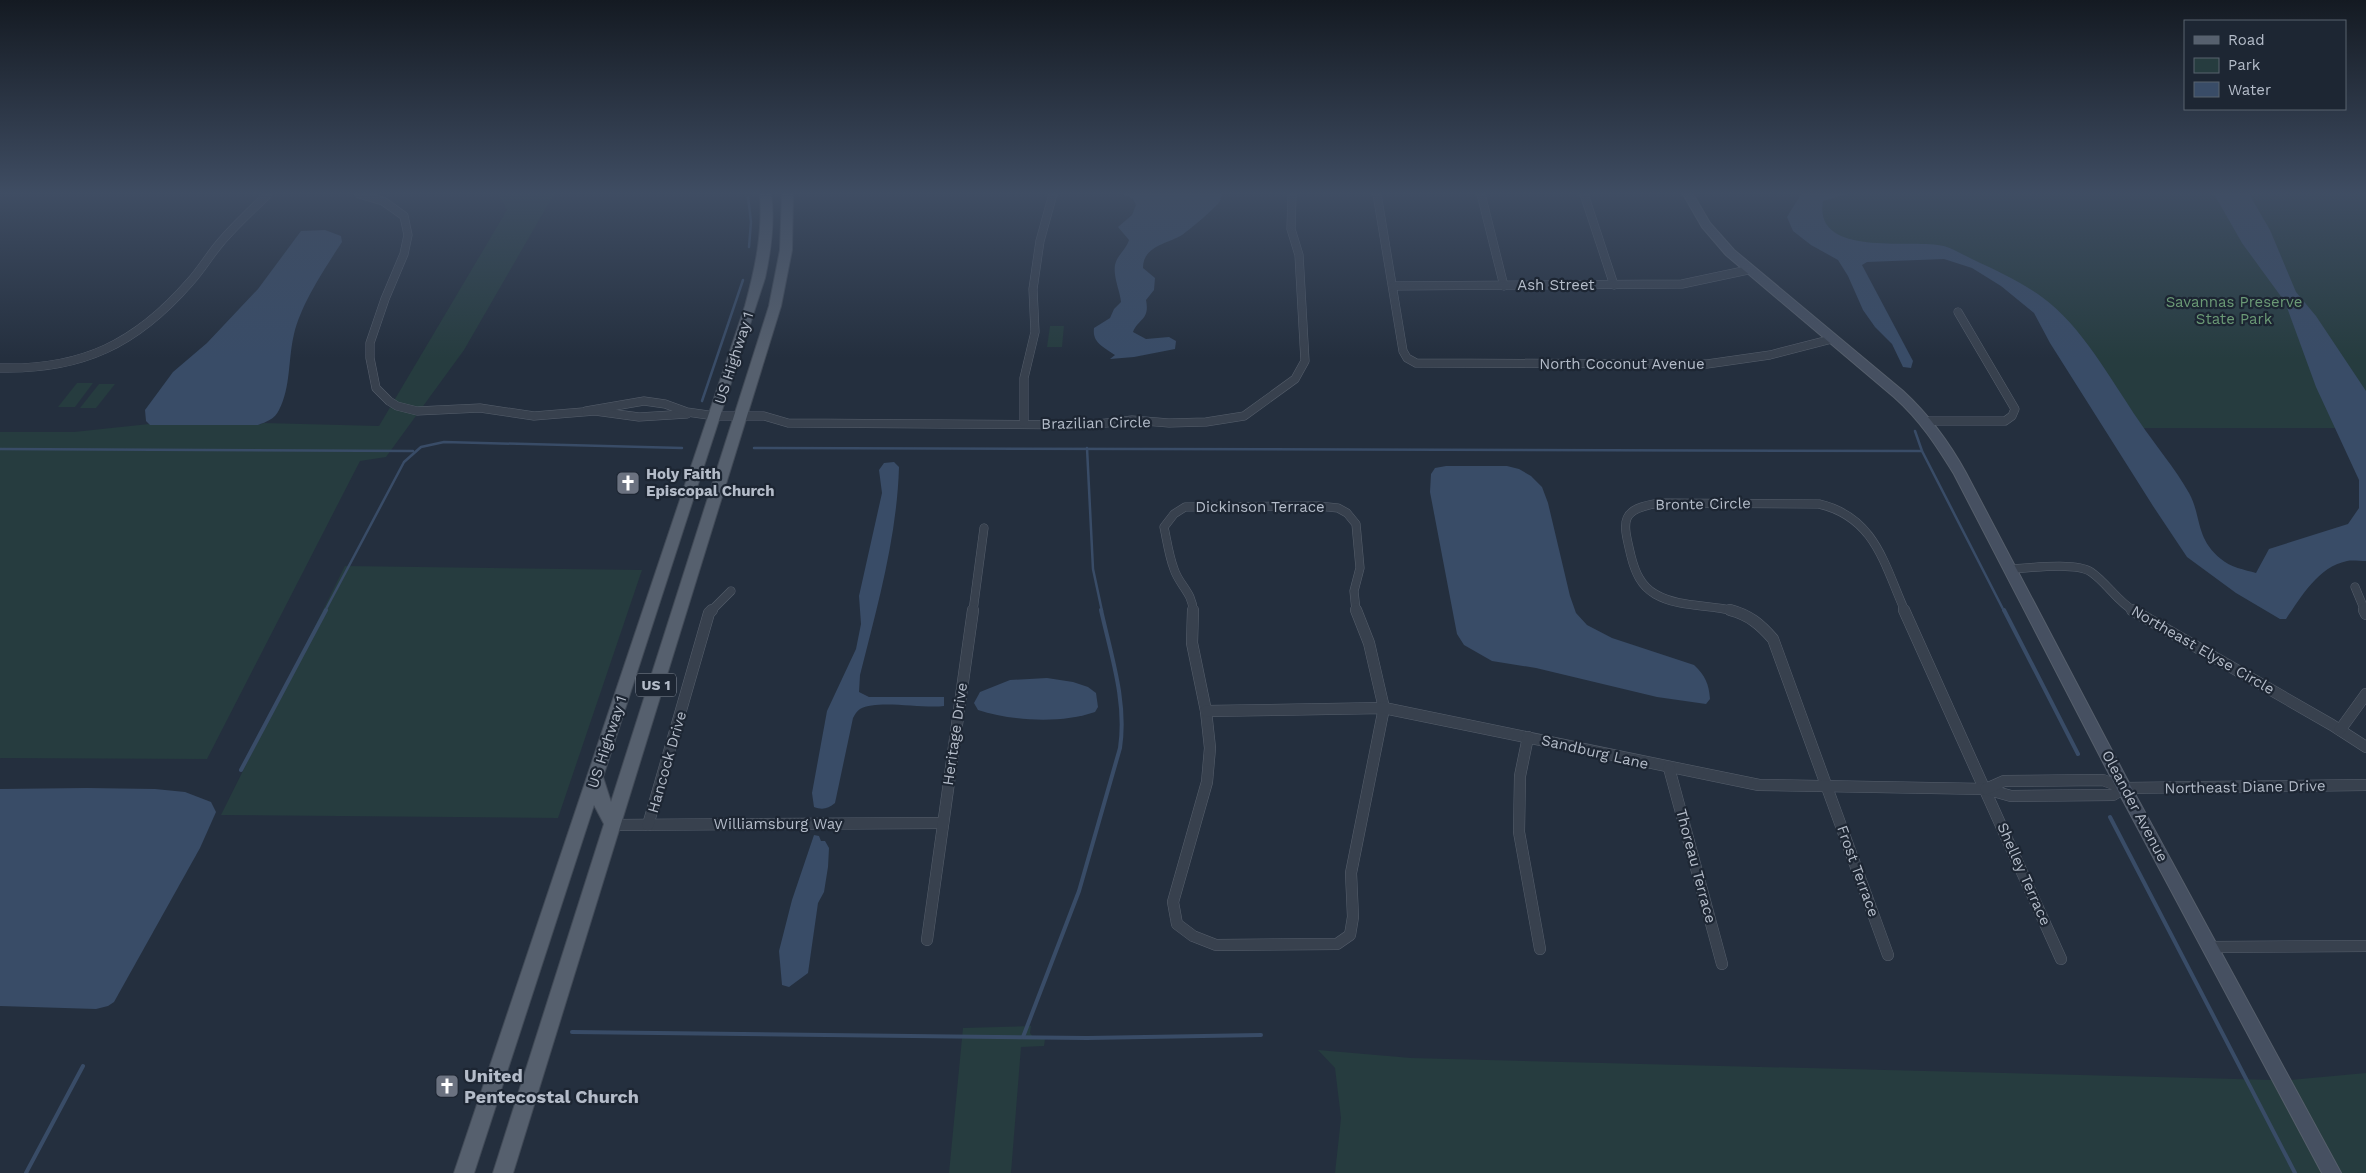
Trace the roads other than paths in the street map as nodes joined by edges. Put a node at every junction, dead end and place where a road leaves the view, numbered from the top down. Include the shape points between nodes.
1 (216, 249) edge
2 (405, 249) edge
3 (765, 249) edge
4 (787, 249) edge
5 (1039, 249) edge
6 (1297, 249) edge
7 (1387, 249) edge
8 (1495, 249) edge
9 (1602, 249) edge
10 (1727, 249) edge
11 (1748, 270) junction
12 (1614, 285) junction
13 (1393, 286) junction
14 (1504, 286) junction
15 (1958, 312) dead end
16 (1832, 339) junction
17 (0, 368) edge
18 (586, 411) junction
19 (698, 413) junction
20 (716, 416) junction
21 (740, 416) junction
22 (1926, 421) junction
23 (1024, 423) junction
24 (984, 528) dead end
25 (2010, 568) junction
26 (2355, 587) dead end
27 (732, 591) dead end
28 (2366, 614) edge
29 (2366, 694) edge
30 (1384, 708) junction
31 (1206, 711) junction
32 (2340, 730) junction
33 (1528, 737) junction
34 (2366, 747) edge
35 (1669, 768) junction
36 (595, 777) junction
37 (2366, 785) edge
38 (1828, 787) junction
39 (2124, 788) junction
40 (1986, 789) junction
41 (943, 823) junction
42 (613, 825) junction
43 (648, 825) junction
44 (927, 940) dead end
45 (2211, 946) junction
46 (2366, 946) edge
47 (1540, 949) dead end
48 (1888, 955) dead end
49 (2061, 959) dead end
50 (1722, 964) dead end
51 (466, 1170) edge
52 (503, 1173) edge
53 (2332, 1173) edge

1 - 17 street via 180,293 126,338 96,355 63,366
2 - 18 street via 370,343 371,366 381,395 397,406 417,411 480,408 543,417
3 - 20 main road, US Highway 1 / US 1 via 761,272
4 - 21 main road, US Highway 1 / US 1 via 784,270
5 - 23 street, Brazilian Circle via 1033,289 1035,332 1024,378
6 - 23 street, Brazilian Circle via 1305,361 1296,379 1270,400 1244,416 1206,422
7 - 13 street
8 - 14 street
9 - 12 street
10 - 11 street, Oleander Avenue
11 - 12 street, Ash Street via 1682,284
11 - 16 street, Oleander Avenue
12 - 14 street, Ash Street
13 - 14 street, Ash Street
13 - 16 street, North Coconut Avenue via 1405,357 1411,362 1427,364 1707,364 1773,355
15 - 22 street via 2015,409 2005,421
16 - 22 street, Oleander Avenue
18 - 19 street via 652,417
18 - 19 street via 656,401
19 - 20 street, Brazilian Circle
20 - 21 street, Brazilian Circle
20 - 36 main road, US Highway 1 / US 1
21 - 23 street, Brazilian Circle via 831,425
21 - 42 main road, US Highway 1 / US 1
22 - 25 street, Oleander Avenue via 1960,473
24 - 41 street, Heritage Drive
25 - 32 street, Northeast Elyse Circle via 2090,570 2122,604
25 - 39 street, Oleander Avenue
26 - 28 street
27 - 43 street, Hancock Drive via 709,614
29 - 32 street
30 - 31 street, Sandburg Lane
30 - 31 street, Dickinson Terrace via 1369,643 1356,612 1354,591 1360,568 1359,545 1356,524 1348,513 1338,508 1318,506 1185,507 1174,514 1164,527 1174,571 1194,603 1192,643
30 - 31 street, Dickinson Terrace via 1351,873 1353,917 1350,935 1337,944 1216,945 1194,936 1177,924 1173,902 1206,782 1210,748
30 - 33 street, Sandburg Lane
32 - 34 street, Northeast Elyse Circle
33 - 35 street, Sandburg Lane
33 - 47 street via 1520,776 1519,832
35 - 38 street, Sandburg Lane via 1759,785
35 - 50 street, Thoreau Terrace
36 - 42 main road
36 - 51 main road, US Highway 1 / US 1
37 - 39 street, Northeast Diane Drive
38 - 40 street, Sandburg Lane
38 - 40 street, Bronte Circle via 1778,648 1769,632 1739,610 1714,605 1677,604 1648,588 1636,573 1624,530 1627,519 1635,510 1660,503 1819,504 1840,509 1859,521 1875,545
38 - 48 street, Frost Terrace
39 - 40 street, Sandburg Lane via 2113,795 2020,796
39 - 40 street, Sandburg Lane via 2103,780 2004,781
39 - 45 street, Oleander Avenue
40 - 49 street, Shelley Terrace
41 - 43 street, Williamsburg Way
41 - 44 street, Heritage Drive
42 - 43 street, Williamsburg Way
42 - 52 main road, US Highway 1 / US 1
45 - 46 street
45 - 53 street, Oleander Avenue

